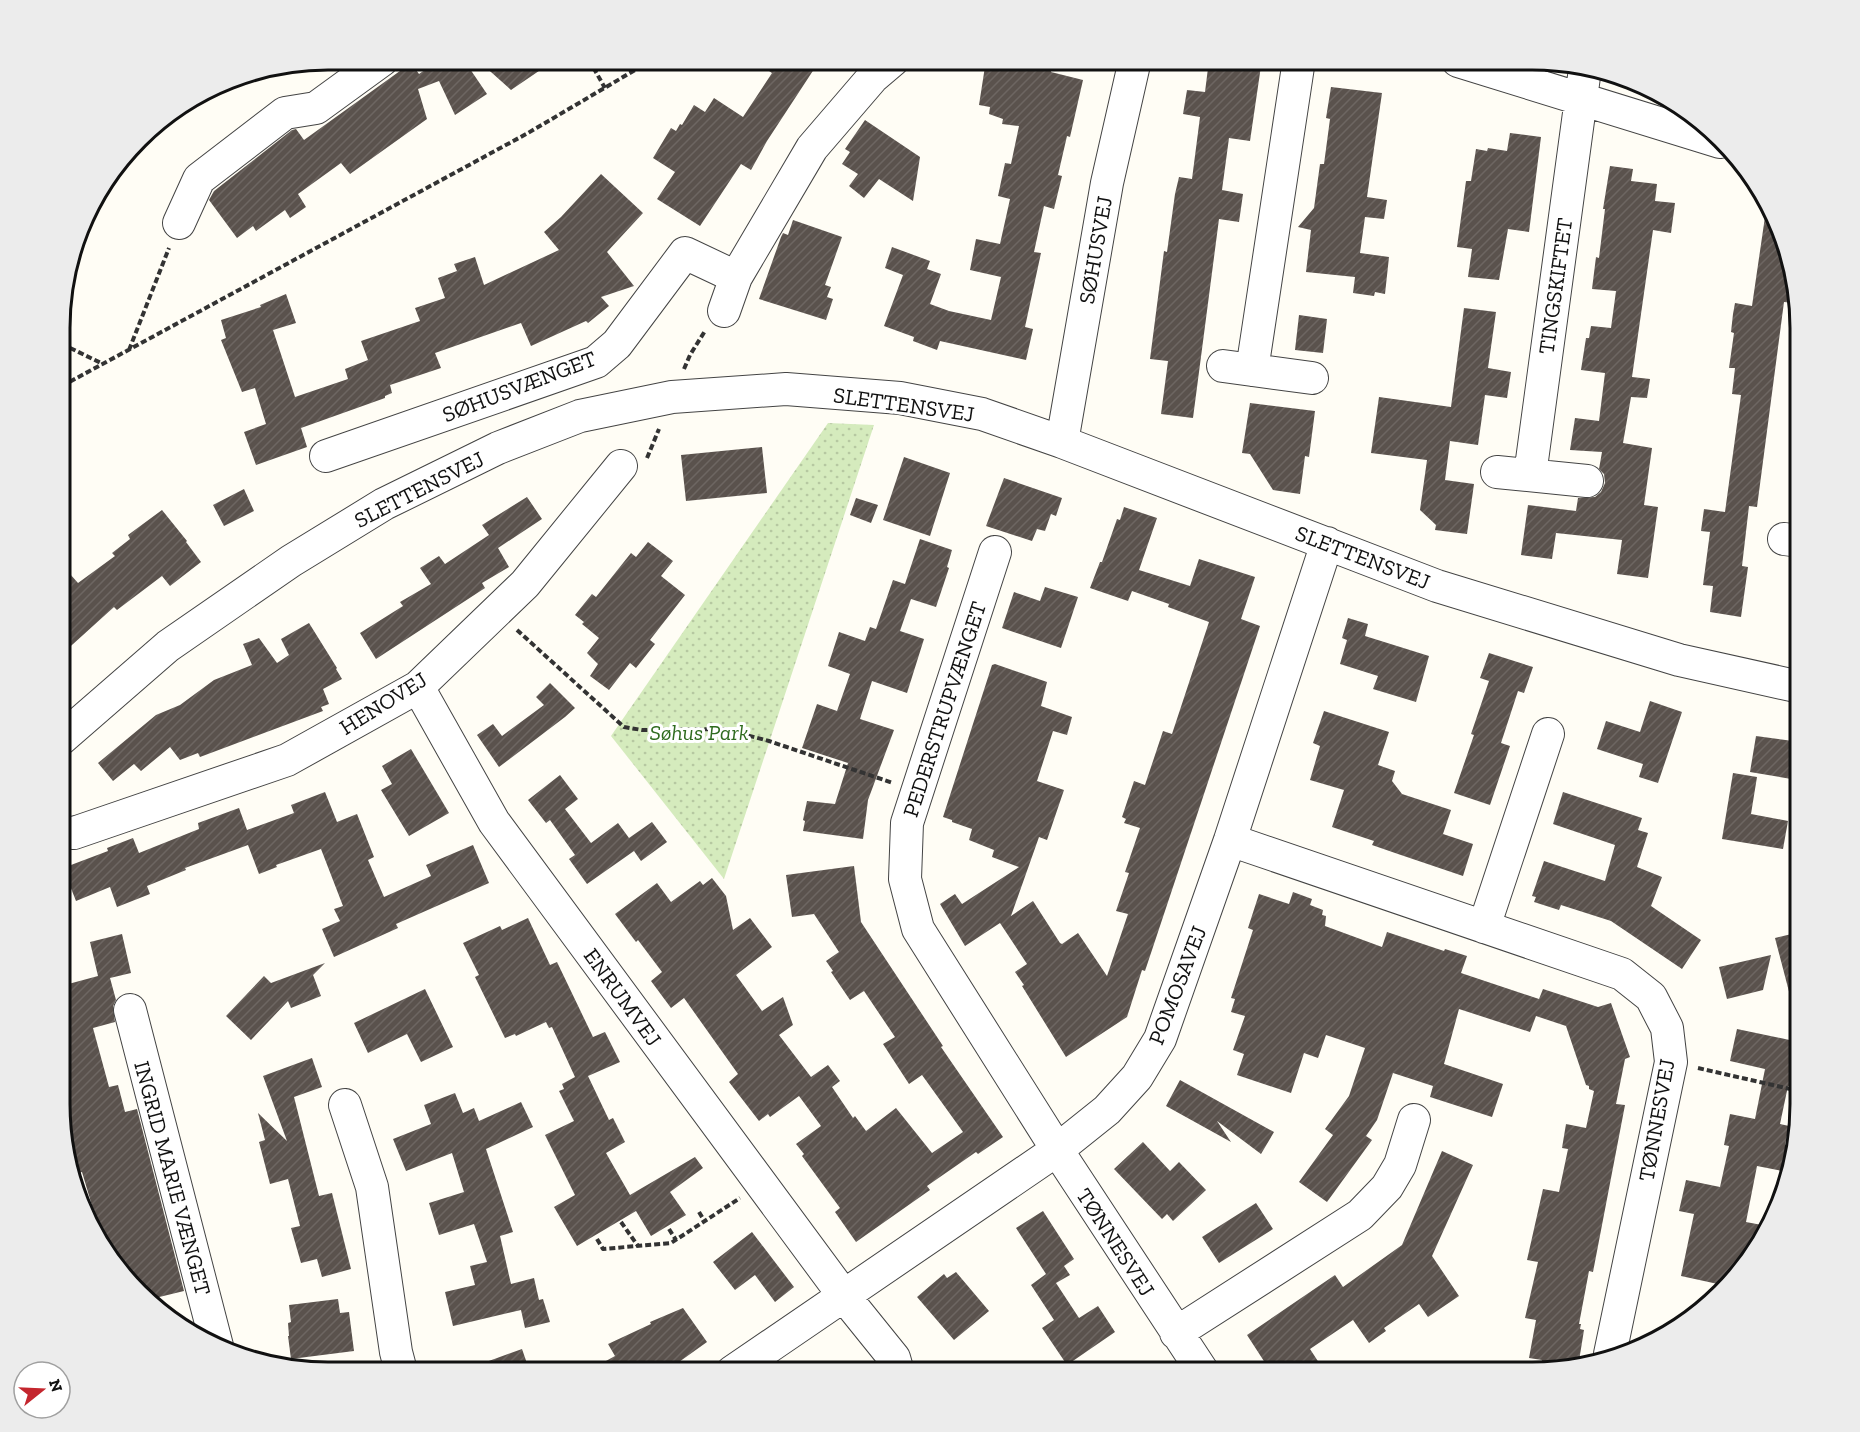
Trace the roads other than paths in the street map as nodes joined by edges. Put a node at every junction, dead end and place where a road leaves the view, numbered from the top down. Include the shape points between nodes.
1 (368, 70) edge
2 (881, 70) edge
3 (1133, 70) edge
4 (1297, 70) edge
5 (1512, 70) edge
6 (1583, 83) edge
7 (1700, 133) edge
8 (178, 223) road end
9 (736, 277) junction
10 (724, 311) dead end
11 (1312, 378) dead end
12 (1062, 442) junction
13 (326, 456) dead end
14 (621, 466) dead end
15 (1497, 472) dead end
16 (1530, 475) junction
17 (1587, 481) dead end
18 (1327, 543) junction
19 (995, 552) dead end
20 (1790, 685) edge
21 (418, 687) junction
22 (70, 731) edge
23 (1548, 734) dead end
24 (70, 832) edge
25 (1230, 840) junction
26 (1484, 927) junction
27 (130, 1010) dead end
28 (345, 1105) dead end
29 (1413, 1120) dead end
30 (1057, 1150) junction
31 (844, 1296) junction
32 (214, 1334) edge
33 (1176, 1334) junction
34 (1611, 1349) edge
35 (399, 1362) edge
36 (747, 1362) edge
37 (894, 1362) edge
38 (1196, 1362) edge

1 - 8 street via 316,108 285,113 199,179
2 - 9 street via 812,148
3 - 12 street, SØHUSVEJ via 1107,183
4 - 11 street via 1237,368
5 - 6 street
6 - 7 street
6 - 16 street, TINGSKIFTET
9 - 10 street
9 - 13 street, SØHUSVÆNGET via 685,253 617,344 596,362
12 - 18 street, SLETTENSVEJ
12 - 22 street, SLETTENSVEJ via 970,412 900,398 786,389 672,397 580,416 498,448 384,504 291,561 168,646
14 - 21 street, HENOVEJ via 525,585
15 - 16 street
16 - 17 street
18 - 20 street, SLETTENSVEJ via 1437,586 1679,660
18 - 25 street, POMOSAVEJ
19 - 30 street, PEDERSTRUPVÆNGET via 907,823 905,879 918,929
21 - 24 street, HENOVEJ via 286,759
21 - 31 street, ENRUMVEJ via 494,822
23 - 26 street
25 - 26 street, TØNNESVEJ
25 - 30 street, POMOSAVEJ via 1160,1039 1137,1077 1107,1110
26 - 34 street, TØNNESVEJ via 1622,974 1651,997 1667,1028 1671,1062
27 - 32 street, INGRID MARIE VÆNGET
28 - 35 street via 372,1187
29 - 33 street via 1400,1165 1387,1187 1360,1215
30 - 31 street, POMOSAVEJ
30 - 33 street, TØNNESVEJ
31 - 36 street, POMOSAVEJ
31 - 37 street
33 - 38 street, TØNNESVEJ

